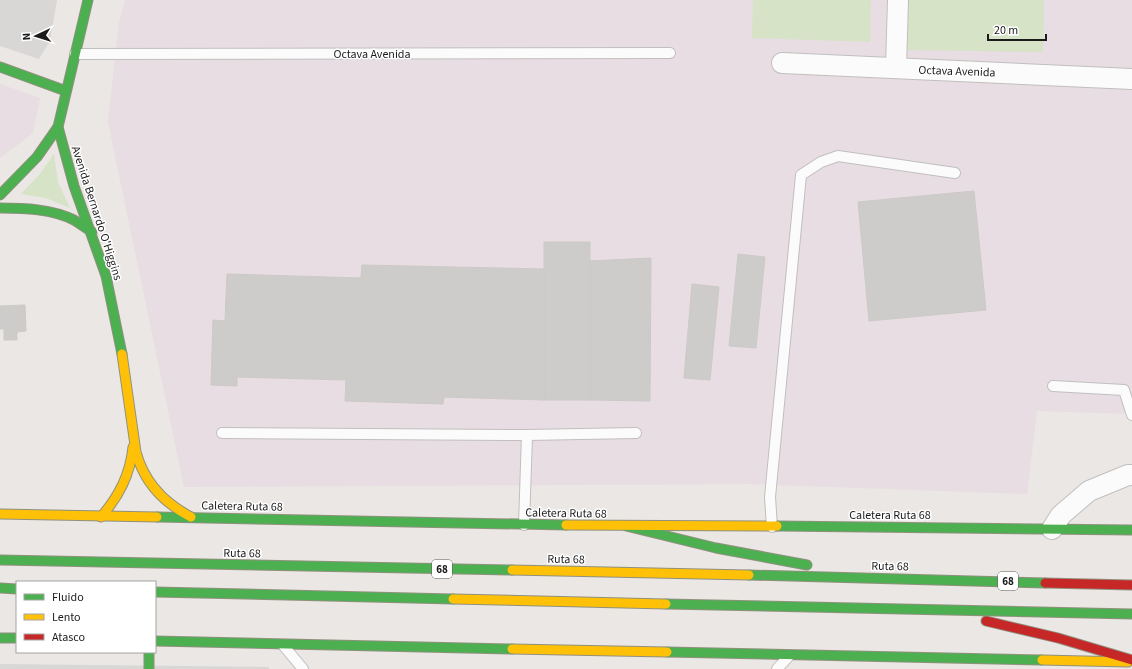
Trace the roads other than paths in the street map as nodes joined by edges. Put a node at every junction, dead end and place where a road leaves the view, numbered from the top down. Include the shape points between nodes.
1 (88, 0) edge
2 (898, 0) edge
3 (670, 53) dead end
4 (75, 54) junction
5 (782, 63) dead end
6 (0, 67) edge
7 (896, 68) junction
8 (1132, 79) edge
9 (66, 91) junction
10 (58, 127) junction
11 (955, 173) dead end
12 (0, 195) edge
13 (0, 208) edge
14 (92, 232) junction
15 (1053, 386) dead end
16 (1132, 415) edge
17 (222, 433) dead end
18 (636, 433) dead end
19 (527, 435) junction
20 (134, 436) junction
21 (1132, 475) edge
22 (0, 514) edge
23 (101, 517) junction
24 (191, 517) junction
25 (524, 524) junction
26 (626, 526) junction
27 (772, 526) junction
28 (1052, 529) junction
29 (1132, 530) edge
30 (0, 560) edge
31 (885, 578) junction
32 (1132, 585) edge
33 (0, 588) edge
34 (16, 589) edge
35 (156, 592) edge
36 (932, 610) junction
37 (1132, 614) edge
38 (0, 638) edge
39 (16, 638) edge
40 (156, 641) edge
41 (283, 645) junction
42 (149, 653) edge
43 (790, 655) junction
44 (1132, 661) edge
45 (1004, 664) edge
46 (1132, 666) edge
47 (149, 669) edge
48 (303, 669) edge
49 (777, 669) edge
50 (1127, 669) edge

1 - 4 main road, Avenida Bernardo O'Higgins
2 - 7 street
3 - 4 lane, Octava Avenida
4 - 9 main road, Avenida Bernardo O'Higgins
5 - 7 street, Octava Avenida
6 - 9 main road
7 - 8 street, Octava Avenida
9 - 10 main road, Avenida Bernardo O'Higgins
10 - 12 main road via 37,157
10 - 14 main road, Avenida Bernardo O'Higgins via 74,186
11 - 27 lane via 838,156 821,162 801,175 770,497
13 - 14 main road via 50,213 72,219
14 - 20 main road, Avenida Bernardo O'Higgins via 118,326
15 - 16 lane via 1124,390
17 - 19 lane
18 - 19 lane
19 - 25 lane
20 - 23 main road, Avenida Bernardo O'Higgins via 130,467 125,482
20 - 24 main road, Avenida Bernardo O'Higgins via 140,467 148,482 167,503
21 - 28 street via 1089,491 1061,515
22 - 23 main road, Caletera Ruta 68
23 - 24 main road, Caletera Ruta 68
24 - 25 main road, Caletera Ruta 68
25 - 26 main road, Caletera Ruta 68
26 - 27 main road, Caletera Ruta 68
26 - 31 main road via 734,552
27 - 28 main road, Caletera Ruta 68
28 - 29 main road, Caletera Ruta 68
30 - 31 main road, Ruta 68 / 68
31 - 32 main road, Ruta 68 / 68
33 - 34 main road
35 - 36 main road
36 - 37 main road
36 - 44 main road via 1058,638
38 - 39 main road
40 - 41 main road
41 - 43 main road
41 - 48 lane
42 - 47 main road
43 - 45 main road
43 - 49 lane
44 - 45 main road
46 - 50 lane

